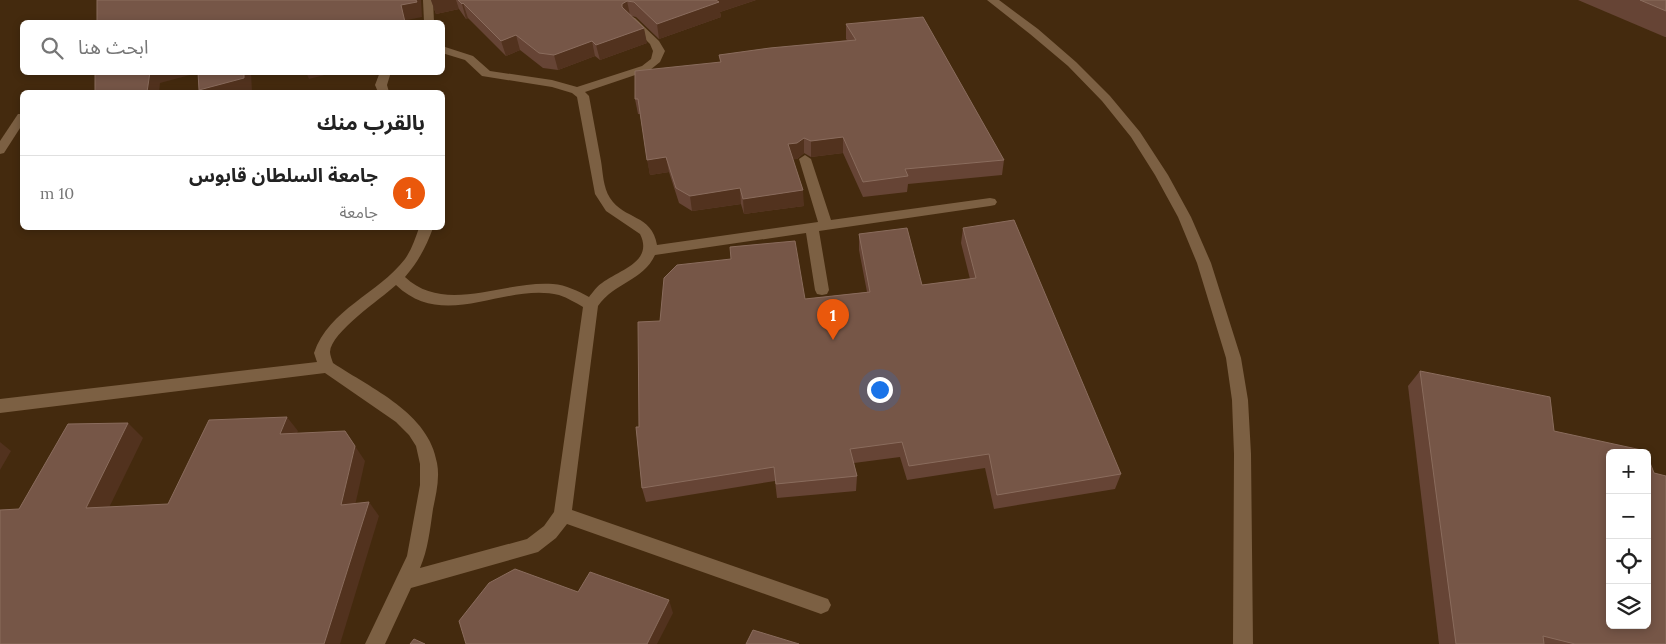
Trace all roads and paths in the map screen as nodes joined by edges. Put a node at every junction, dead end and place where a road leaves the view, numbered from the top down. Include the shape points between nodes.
1 (428, 0) edge
2 (992, 0) edge
3 (430, 20) edge
4 (631, 20) edge
5 (445, 50) edge
6 (385, 75) edge
7 (383, 90) edge
8 (578, 91) junction
9 (20, 120) edge
10 (0, 150) edge
11 (805, 159) dead end
12 (990, 202) dead end
13 (819, 226) junction
14 (425, 230) edge
15 (650, 250) junction
16 (396, 277) junction
17 (822, 290) dead end
18 (591, 305) junction
19 (327, 368) junction
20 (0, 406) edge
21 (563, 515) junction
22 (405, 581) junction
23 (821, 605) dead end
24 (375, 644) edge
25 (1243, 644) edge

1 - 3 lane
2 - 25 lane via 1069,60 1120,114 1177,198 1200,248 1235,364 1240,409
4 - 8 lane via 655,44 659,52 656,60 646,68
5 - 8 lane via 469,58 486,74
6 - 7 lane
8 - 15 lane via 583,96 603,200 624,217 640,224 650,236
9 - 10 lane
11 - 13 lane
12 - 13 lane
13 - 15 lane
13 - 17 lane
14 - 16 lane via 415,254
15 - 18 lane via 638,269 605,288
16 - 18 lane via 415,293 441,301 528,289 552,289 573,294
16 - 19 lane via 328,336 322,353
18 - 21 lane
19 - 20 lane
19 - 22 lane via 402,417 424,445 429,464 429,485 416,556
21 - 22 lane via 550,532 532,546
21 - 23 lane
22 - 24 lane

